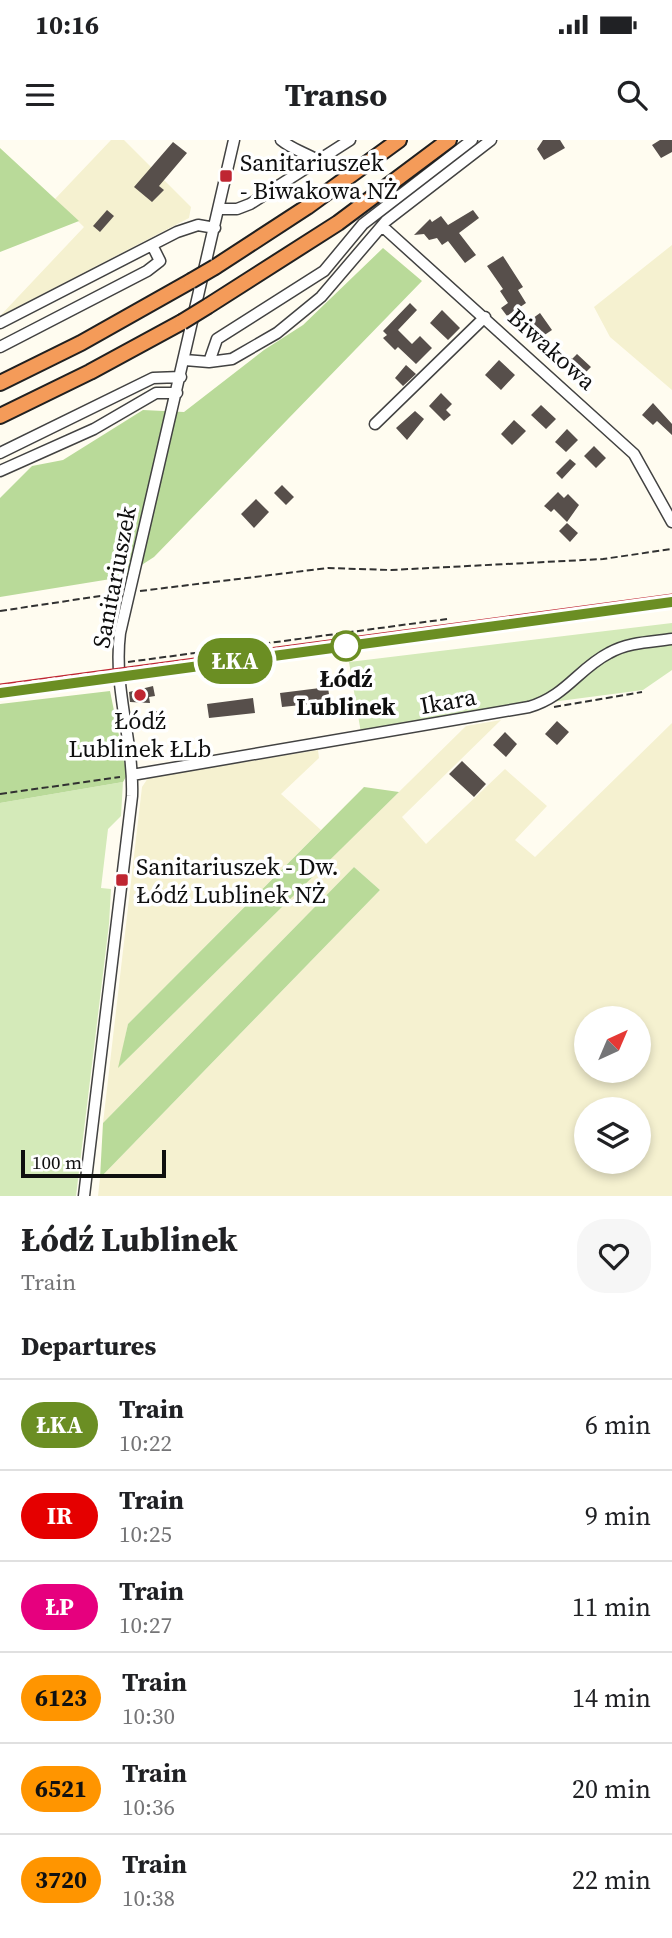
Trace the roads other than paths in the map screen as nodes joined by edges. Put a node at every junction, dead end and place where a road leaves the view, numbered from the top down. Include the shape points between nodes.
1 (233, 140) edge
2 (281, 140) edge
3 (351, 140) edge
4 (399, 140) edge
5 (449, 140) edge
6 (472, 140) edge
7 (491, 140) edge
8 (319, 161) junction
9 (219, 209) junction
10 (382, 226) junction
11 (215, 228) junction
12 (152, 245) junction
13 (485, 317) junction
14 (0, 323) edge
15 (0, 347) edge
16 (185, 360) junction
17 (209, 362) junction
18 (181, 377) junction
19 (0, 383) edge
20 (177, 393) junction
21 (0, 416) edge
22 (375, 424) dead end
23 (0, 453) edge
24 (0, 471) edge
25 (672, 522) edge
26 (672, 639) edge
27 (132, 775) junction
28 (84, 1196) edge

1 - 9 street, Sanitariuszek
2 - 8 street
3 - 8 street
4 - 19 highway, bridge via 215,267
5 - 21 highway, bridge via 338,223 182,322
6 - 17 street via 363,224 324,271 217,338
7 - 10 street
8 - 9 street via 250,204
9 - 11 street, Sanitariuszek
10 - 13 street, Biwakowa
10 - 17 street via 327,291 295,320 240,356
11 - 12 street via 190,226
11 - 16 street, Sanitariuszek
12 - 14 street
12 - 15 street via 160,261 147,271
13 - 22 street
13 - 25 street, Biwakowa via 634,454
16 - 17 street
16 - 18 street, Sanitariuszek
18 - 20 street, Sanitariuszek
18 - 23 street via 153,378
20 - 24 street via 156,393 94,429
20 - 27 street, Sanitariuszek via 120,633 118,681
26 - 27 street, Ikara via 610,652 559,694 528,707
27 - 28 street, Sanitariuszek

